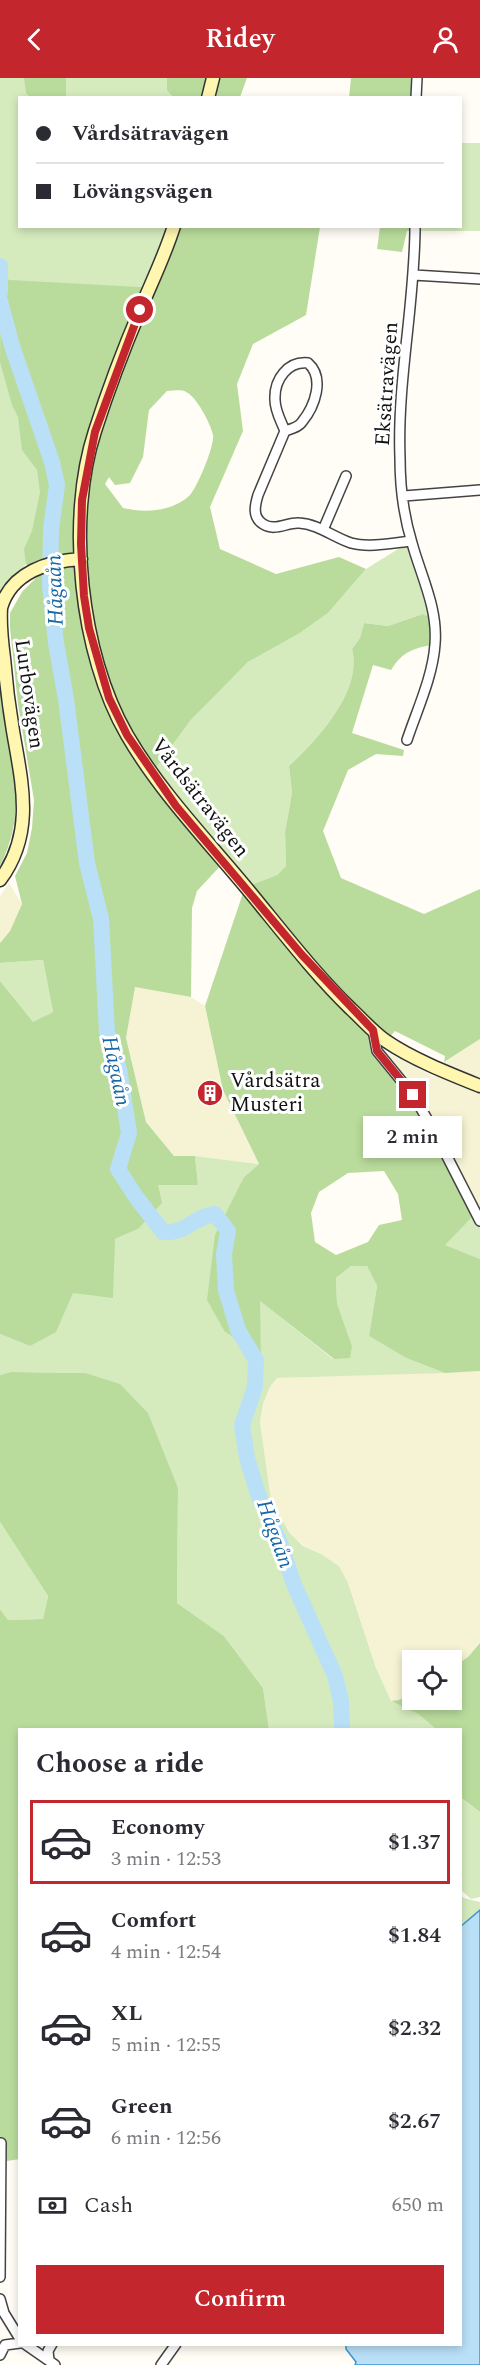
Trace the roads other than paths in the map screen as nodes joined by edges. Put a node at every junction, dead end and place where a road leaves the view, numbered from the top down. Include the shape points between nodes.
1 (213, 78) edge
2 (417, 78) edge
3 (208, 96) edge
4 (416, 96) edge
5 (173, 228) edge
6 (415, 228) edge
7 (414, 274) junction
8 (480, 279) edge
9 (285, 431) junction
10 (346, 476) dead end
11 (480, 490) edge
12 (404, 496) junction
13 (323, 530) junction
14 (411, 541) junction
15 (81, 559) junction
16 (407, 740) dead end
17 (0, 880) edge
18 (373, 1030) junction
19 (480, 1086) edge
20 (480, 1221) edge
21 (0, 2143) edge
22 (0, 2277) edge
23 (0, 2299) edge
24 (18, 2338) edge
25 (18, 2342) edge
26 (27, 2346) edge
27 (51, 2346) edge
28 (175, 2346) edge
29 (0, 2355) edge
30 (49, 2364) edge
31 (161, 2365) edge

1 - 3 street
2 - 4 street
5 - 15 street, Vårdsätravägen via 95,432 82,500
6 - 7 street, Eksätravägen
7 - 8 street
7 - 12 street, Eksätravägen via 399,417
9 - 9 street via 276,408 275,392 286,369 298,362 308,363 317,375 316,390 302,423
9 - 13 street via 258,495 255,513 261,523 271,527 297,523
10 - 13 street
11 - 12 street
12 - 14 street, Eksätravägen
13 - 14 street via 359,544
14 - 16 street, Eksätravägen via 430,599 435,644
15 - 17 street, Lurbovägen via 38,567 12,588 1,610 8,701 25,797 17,850
15 - 18 street, Vårdsätravägen via 89,628 109,698 127,735 176,806 302,955
18 - 19 street, Vårdsätravägen via 418,1058
18 - 20 street via 377,1051 413,1095
21 - 22 street
23 - 24 street
25 - 29 street via 5,2345
26 - 30 street
27 - 30 street
28 - 31 street

